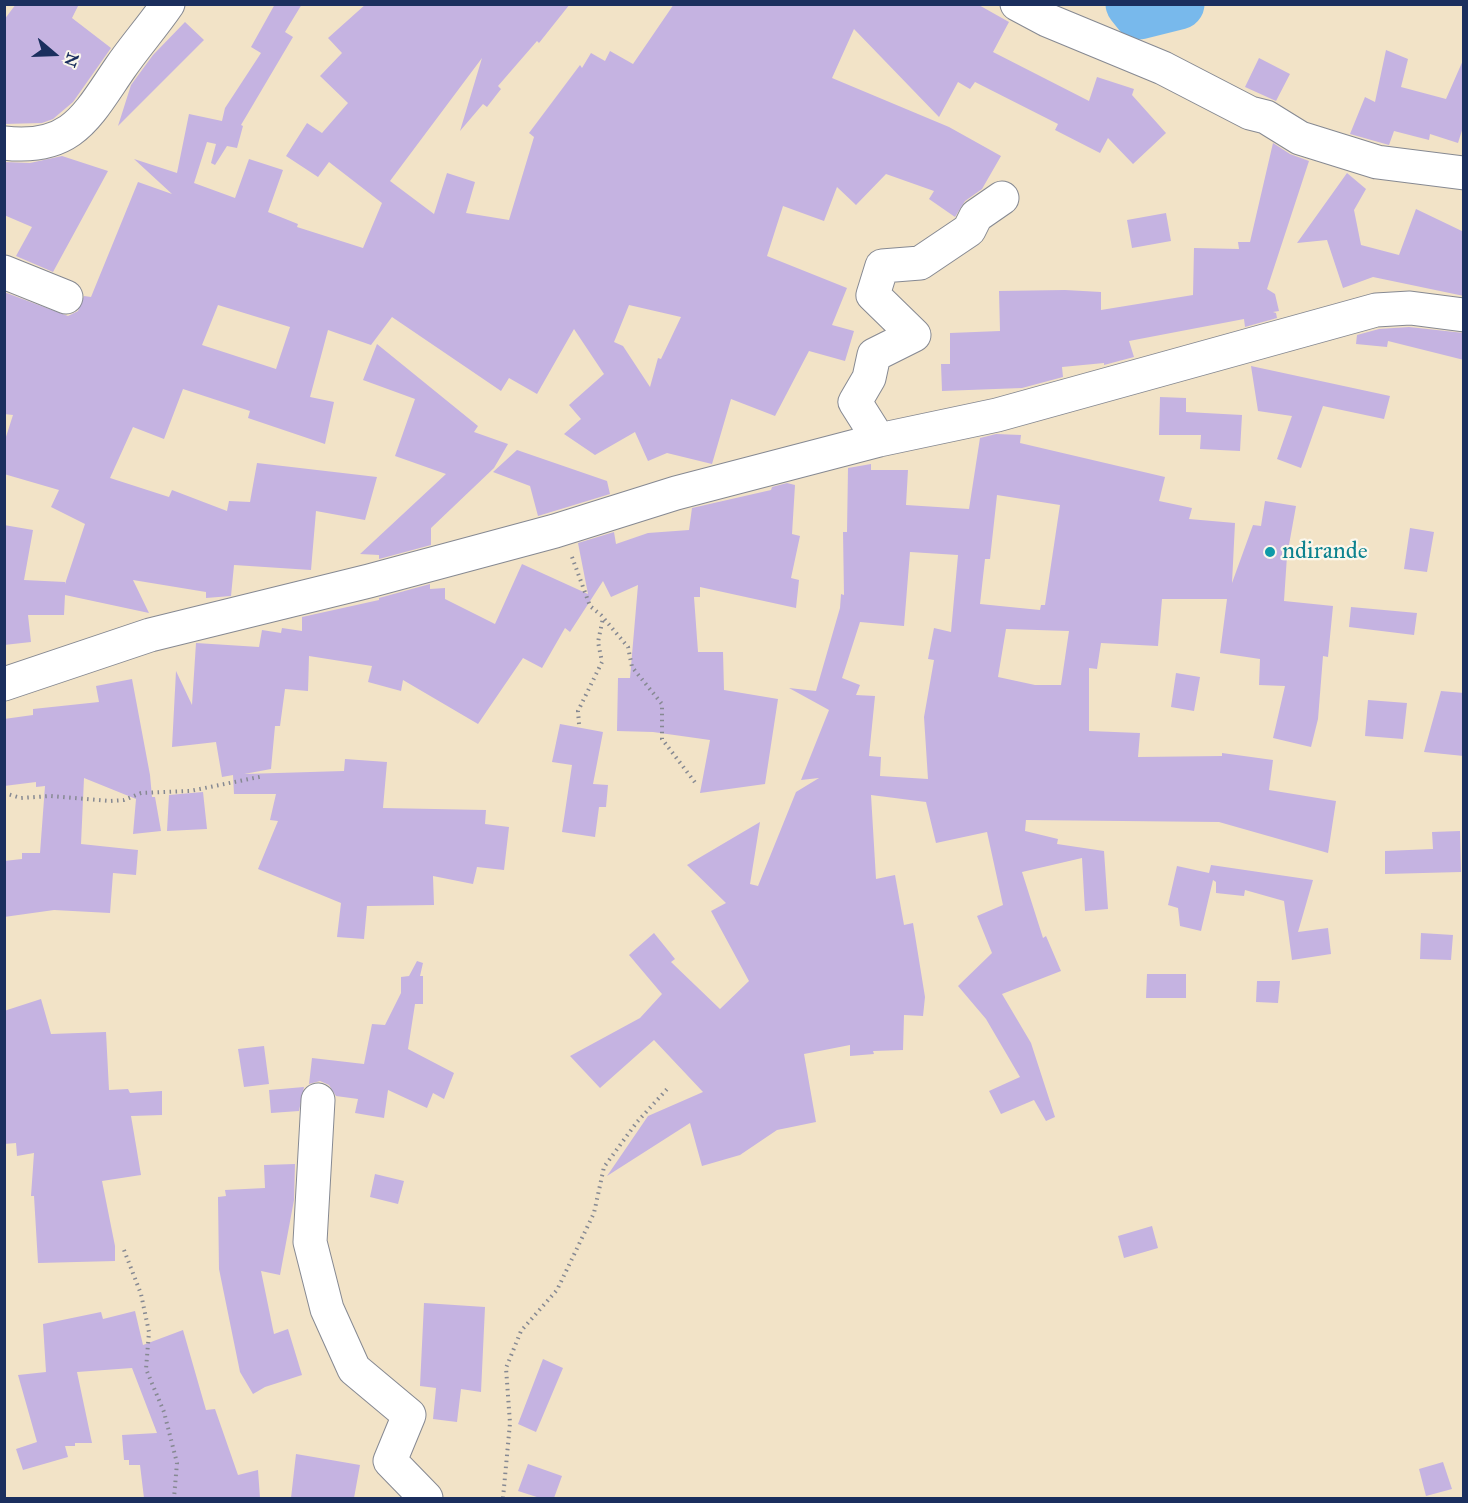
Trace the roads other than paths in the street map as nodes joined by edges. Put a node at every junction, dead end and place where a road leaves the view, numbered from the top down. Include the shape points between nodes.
1 (168, 4) edge
2 (1022, 6) edge
3 (4, 143) edge
4 (1464, 173) edge
5 (1002, 198) dead end
6 (4, 272) edge
7 (66, 297) dead end
8 (1464, 315) edge
9 (879, 440) junction
10 (4, 684) edge
11 (318, 1100) dead end
12 (426, 1498) edge

1 - 3 street via 81,122 42,144
2 - 4 street via 1163,68 1337,152 1377,162
5 - 9 street via 976,216 969,230 920,263 882,266 873,295 914,335 874,355 869,378 855,402
6 - 7 street
8 - 9 street via 1410,308 1376,310 998,415
9 - 10 street via 676,493 555,531 369,581 150,635
11 - 12 street via 310,1242 327,1309 354,1368 410,1415 390,1461

